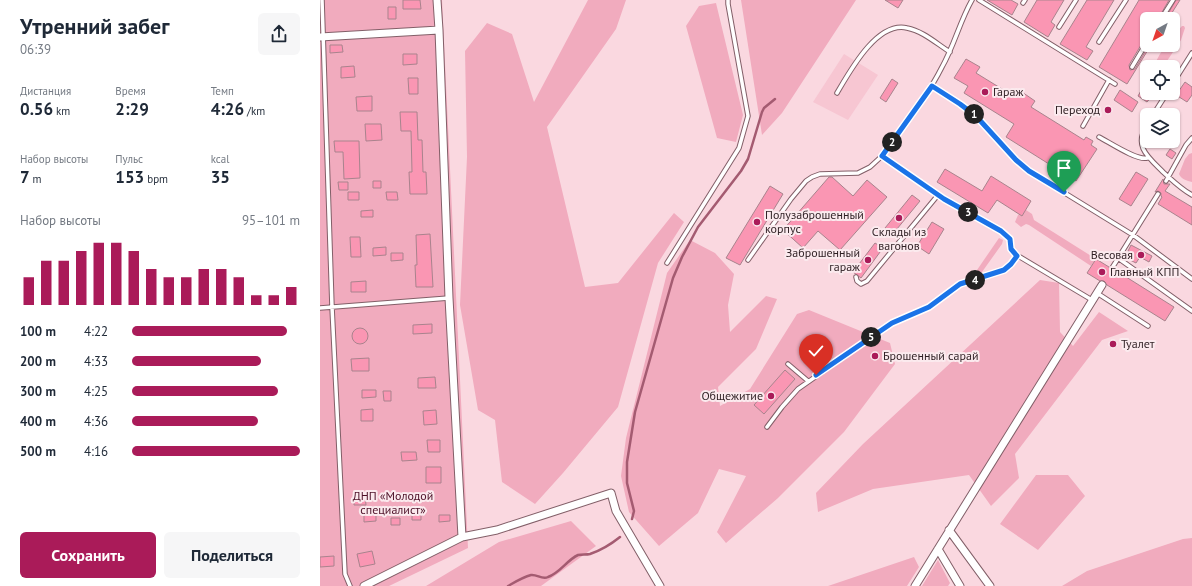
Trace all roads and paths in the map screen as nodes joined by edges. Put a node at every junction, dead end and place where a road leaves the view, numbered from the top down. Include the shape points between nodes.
1 (322, 0) edge
2 (437, 0) edge
3 (728, 0) edge
4 (972, 0) edge
5 (979, 0) edge
6 (1076, 0) edge
7 (1126, 0) edge
8 (1173, 0) edge
9 (1165, 12) edge
10 (1059, 27) dead end
11 (439, 30) junction
12 (322, 37) edge
13 (1099, 42) dead end
14 (950, 52) junction
15 (1141, 52) edge
16 (1192, 53) edge
17 (1132, 67) dead end
18 (1180, 72) edge
19 (1109, 80) junction
20 (1115, 84) dead end
21 (932, 86) junction
22 (836, 93) dead end
23 (1082, 126) dead end
24 (1099, 137) dead end
25 (1192, 138) edge
26 (1143, 148) edge
27 (882, 156) junction
28 (1147, 158) junction
29 (1168, 177) junction
30 (1166, 181) dead end
31 (1158, 194) dead end
32 (938, 195) junction
33 (1192, 195) edge
34 (1133, 235) junction
35 (1017, 256) junction
36 (1118, 258) junction
37 (748, 260) dead end
38 (667, 263) dead end
39 (1112, 268) dead end
40 (856, 276) dead end
41 (1192, 279) edge
42 (1102, 285) dead end
43 (1098, 293) junction
44 (449, 298) junction
45 (1093, 301) junction
46 (332, 307) junction
47 (320, 308) edge
48 (1192, 311) edge
49 (1148, 326) dead end
50 (788, 364) dead end
51 (808, 381) junction
52 (767, 427) dead end
53 (949, 530) junction
54 (462, 537) junction
55 (938, 549) junction
56 (350, 586) edge
57 (364, 586) edge
58 (660, 586) edge
59 (915, 586) edge
60 (960, 586) edge
61 (990, 586) edge

1 - 12 lane
2 - 11 street
3 - 38 lane via 748,116 738,148
4 - 14 lane
5 - 19 lane
6 - 10 lane
7 - 13 lane
8 - 9 lane
11 - 12 street
11 - 44 street
12 - 46 lane
14 - 21 lane
14 - 22 lane via 912,29 891,29 876,38
15 - 17 lane
16 - 18 lane
19 - 20 lane
19 - 23 lane
21 - 27 lane
21 - 34 lane via 976,116 1029,171
24 - 28 lane via 1134,156
25 - 29 lane
26 - 28 lane
27 - 32 lane
27 - 37 lane via 870,167 858,173 820,174 806,181
28 - 29 lane
29 - 30 lane
29 - 33 lane
31 - 34 lane
32 - 35 lane via 1001,231 1010,239 1011,249
32 - 40 lane via 867,281 861,284 856,281
34 - 36 lane
34 - 41 lane
35 - 45 lane
35 - 51 lane via 1004,270 960,284 929,307 892,323
36 - 39 lane
36 - 48 lane
42 - 43 street
43 - 45 street
43 - 49 lane
44 - 46 lane
44 - 54 street
45 - 53 street
46 - 47 lane
46 - 56 lane via 345,574
50 - 51 lane
51 - 52 lane via 782,406
53 - 55 street
53 - 61 street
54 - 57 street
54 - 58 street via 497,530 611,493 616,511
55 - 59 street
55 - 60 street

